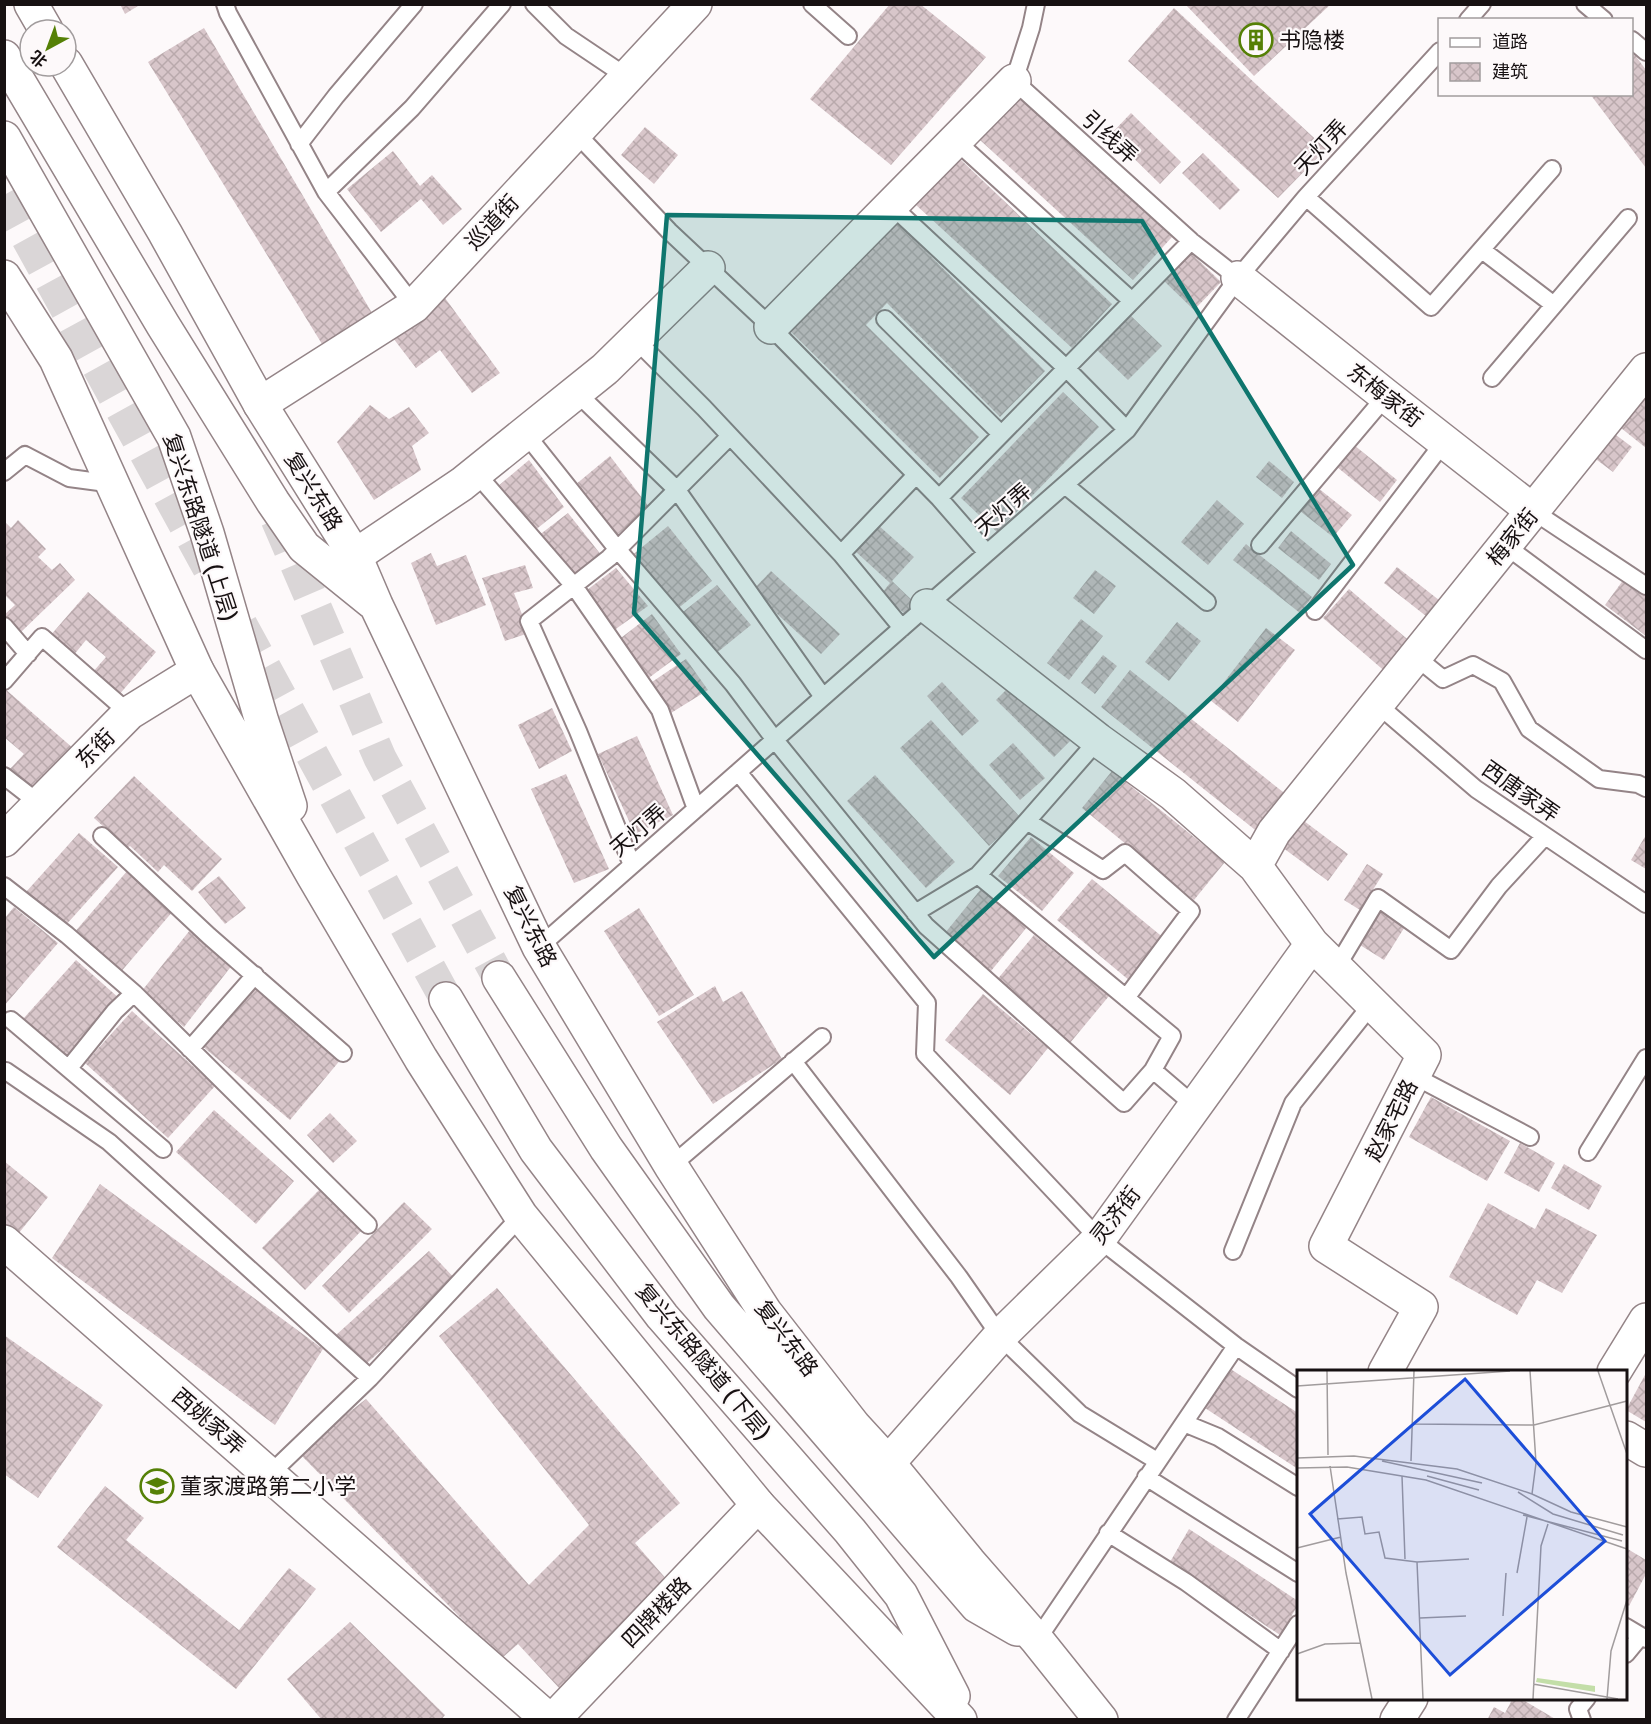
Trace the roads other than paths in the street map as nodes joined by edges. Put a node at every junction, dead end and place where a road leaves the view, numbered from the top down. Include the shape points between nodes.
1 (31, 4) edge
2 (225, 4) edge
3 (414, 4) edge
4 (502, 4) edge
5 (534, 4) edge
6 (695, 4) edge
7 (812, 4) edge
8 (1036, 4) edge
9 (1482, 4) edge
10 (1585, 4) edge
11 (39, 18) edge
12 (1470, 18) edge
13 (1602, 18) edge
14 (848, 36) dead end
15 (1633, 41) edge
16 (1647, 52) edge
17 (1438, 53) edge
18 (4, 57) edge
19 (627, 77) junction
20 (74, 78) edge
21 (1014, 81) junction
22 (575, 132) junction
23 (4, 138) edge
24 (955, 140) junction
25 (299, 144) junction
26 (1552, 169) dead end
27 (326, 192) junction
28 (1305, 197) junction
29 (891, 206) junction
30 (1628, 218) dead end
31 (1191, 241) junction
32 (1482, 250) junction
33 (708, 268) junction
34 (4, 277) edge
35 (1238, 278) junction
36 (1132, 301) junction
37 (1554, 305) junction
38 (414, 306) junction
39 (885, 319) dead end
40 (771, 327) junction
41 (635, 339) junction
42 (1066, 368) junction
43 (1647, 370) edge
44 (1492, 378) dead end
45 (576, 392) junction
46 (1386, 396) junction
47 (260, 404) junction
48 (1127, 430) junction
49 (525, 433) junction
50 (1001, 434) junction
51 (730, 436) junction
52 (1444, 442) junction
53 (4, 472) edge
54 (476, 473) junction
55 (916, 475) junction
56 (114, 484) junction
57 (1065, 485) junction
58 (677, 490) junction
59 (939, 498) junction
60 (1533, 511) junction
61 (1260, 545) dead end
62 (1506, 546) junction
63 (618, 550) junction
64 (987, 553) junction
65 (841, 554) junction
66 (355, 556) junction
67 (574, 586) junction
68 (1647, 586) edge
69 (1207, 603) dead end
70 (376, 605) junction
71 (927, 606) junction
72 (1315, 611) dead end
73 (4, 627) edge
74 (902, 628) junction
75 (1647, 650) edge
76 (28, 654) junction
77 (1416, 657) junction
78 (197, 671) junction
79 (4, 681) edge
80 (824, 697) junction
81 (1377, 704) junction
82 (129, 713) junction
83 (775, 740) junction
84 (1098, 740) junction
85 (738, 772) junction
86 (4, 776) edge
87 (1647, 788) edge
88 (40, 804) junction
89 (696, 809) junction
90 (1028, 821) junction
91 (102, 836) dead end
92 (1545, 836) junction
93 (4, 840) edge
94 (632, 865) junction
95 (1255, 866) junction
96 (313, 875) junction
97 (978, 875) junction
98 (4, 886) edge
99 (1647, 904) edge
100 (915, 913) junction
101 (1312, 944) junction
102 (539, 947) junction
103 (1336, 968) junction
104 (255, 975) junction
105 (499, 978) tunnel mouth
106 (134, 993) junction
107 (1126, 998) junction
108 (446, 999) tunnel mouth
109 (1372, 1004) junction
110 (12, 1020) dead end
111 (822, 1036) dead end
112 (190, 1049) junction
113 (343, 1053) dead end
114 (1647, 1058) edge
115 (793, 1060) junction
116 (69, 1068) junction
117 (1153, 1070) junction
118 (6, 1071) dead end
119 (1414, 1076) junction
120 (1195, 1106) junction
121 (1530, 1137) dead end
122 (163, 1149) dead end
123 (1588, 1152) dead end
124 (671, 1166) junction
125 (521, 1216) junction
126 (368, 1225) dead end
127 (1100, 1239) junction
128 (4, 1242) edge
129 (1233, 1251) dead end
130 (1647, 1320) edge
131 (1000, 1336) junction
132 (1236, 1346) junction
133 (1385, 1370) edge
134 (1615, 1370) edge
135 (370, 1378) junction
136 (1297, 1388) edge
137 (1184, 1423) junction
138 (1627, 1439) edge
139 (1647, 1450) edge
140 (1157, 1461) junction
141 (888, 1463) junction
142 (270, 1474) junction
143 (1146, 1477) junction
144 (1297, 1486) edge
145 (758, 1505) junction
146 (1108, 1533) junction
147 (1297, 1572) edge
148 (1297, 1627) edge
149 (1627, 1628) edge
150 (1643, 1638) edge
151 (1037, 1640) junction
152 (1281, 1651) junction
153 (1627, 1653) edge
154 (1410, 1700) edge
155 (1585, 1700) edge
156 (551, 1719) edge
157 (960, 1719) edge
158 (965, 1719) edge
159 (1101, 1719) edge
160 (1236, 1719) edge
161 (1397, 1719) edge
162 (1582, 1719) edge

1 - 11 main road
2 - 25 lane
3 - 25 lane
4 - 27 lane via 412,108
5 - 19 lane via 567,36
6 - 19 main road, 巡道街
7 - 14 lane
8 - 21 lane
9 - 12 lane
10 - 13 lane
15 - 16 lane
17 - 28 lane, 天灯弄
18 - 70 main road via 273,502 304,547
19 - 22 main road, 巡道街
20 - 47 main road, 复兴东路
21 - 24 main road
21 - 31 lane, 引线弄
22 - 33 lane
22 - 38 main road, 巡道街
23 - 96 main road, 复兴东路隧道 (上层) via 174,437
24 - 29 main road
24 - 36 lane
25 - 27 lane
26 - 32 lane
27 - 38 lane
28 - 32 lane via 1431,307
28 - 35 lane, 天灯弄
29 - 40 main road
29 - 42 lane
30 - 37 lane
31 - 35 lane, 引线弄
31 - 36 lane
32 - 37 lane
33 - 40 lane
33 - 41 main road
34 - 56 main road via 56,359
35 - 46 main road, 东梅家街
35 - 48 lane, 天灯弄
36 - 42 lane
37 - 44 lane
38 - 47 main road, 巡道街
39 - 50 lane
40 - 55 lane
41 - 45 main road
41 - 51 lane
42 - 48 lane
42 - 50 lane
43 - 60 main road, 梅家街
45 - 49 main road
45 - 58 lane
46 - 52 main road, 东梅家街
46 - 61 lane
47 - 66 main road, 复兴东路
48 - 57 lane, 天灯弄
49 - 54 main road
49 - 63 lane
50 - 59 lane
51 - 58 lane
51 - 65 lane
52 - 60 main road, 东梅家街
52 - 72 lane
53 - 56 lane via 26,454 69,478
54 - 66 main road
54 - 67 lane
55 - 59 lane
55 - 65 lane
56 - 78 main road
57 - 64 lane, 天灯弄
57 - 69 lane
58 - 63 lane
58 - 80 lane
59 - 64 lane
60 - 62 main road, 梅家街
60 - 68 lane
62 - 75 lane
62 - 77 main road, 梅家街
63 - 67 lane
63 - 83 lane via 733,684
64 - 71 lane, 天灯弄
65 - 74 lane
66 - 70 main road, 复兴东路
67 - 89 lane via 660,710
67 - 94 lane via 529,621
70 - 102 main road, 复兴东路
71 - 74 lane, 天灯弄
71 - 84 main road, 赵家宅路
73 - 76 lane
74 - 80 lane, 天灯弄
76 - 79 lane
76 - 82 lane via 42,637
77 - 81 main road, 梅家街
77 - 87 lane via 1443,679 1473,665 1502,681 1529,729 1599,779
78 - 82 main road, 东街
78 - 96 main road
80 - 83 lane, 天灯弄
81 - 92 lane, 西唐家弄 via 1476,789
81 - 95 main road, 梅家街 via 1274,832
82 - 88 main road, 东街
83 - 85 lane, 天灯弄
83 - 100 lane
84 - 90 lane
84 - 95 main road, 赵家宅路 via 1173,794
85 - 89 lane, 天灯弄
85 - 127 lane via 927,1003 925,1054
86 - 88 lane
88 - 93 main road, 东街
89 - 94 lane, 天灯弄
90 - 97 lane
90 - 107 lane via 1103,870 1125,854 1191,910
91 - 104 lane
92 - 99 lane, 西唐家弄
92 - 103 lane via 1499,886 1451,950 1378,898
94 - 102 lane, 天灯弄
95 - 101 main road, 赵家宅路
96 - 125 main road via 421,1059
97 - 100 lane
97 - 107 lane
98 - 106 lane
100 - 117 lane via 1124,1103
101 - 103 main road, 赵家宅路
101 - 120 main road, 灵济街
102 - 124 main road, 复兴东路
103 - 109 main road, 赵家宅路
104 - 112 lane
104 - 113 lane
105 - 151 main road, 复兴东路隧道 (下层) via 606,1148 719,1307 977,1606
106 - 112 lane
106 - 116 lane
107 - 117 lane via 1172,1036
108 - 158 main road, 复兴东路隧道 (下层) via 536,1150 662,1316 901,1595
109 - 119 main road, 赵家宅路 via 1424,1055
109 - 129 lane via 1293,1103
110 - 116 lane
111 - 115 lane
112 - 126 lane
114 - 123 lane
115 - 124 lane
115 - 131 lane
116 - 122 lane
117 - 120 lane
118 - 135 lane via 109,1142
119 - 121 lane
119 - 133 main road, 赵家宅路 via 1326,1246 1421,1307
120 - 127 main road, 灵济街
124 - 141 main road, 复兴东路 via 765,1312
125 - 135 lane
125 - 145 main road
127 - 131 main road, 灵济街
127 - 132 lane
128 - 142 main road, 西姚家弄
130 - 134 main road
131 - 140 lane via 1080,1414
131 - 141 main road, 灵济街
132 - 136 lane
132 - 137 lane
135 - 142 lane
137 - 140 lane
137 - 144 lane via 1218,1437
138 - 139 main road
140 - 143 lane
141 - 151 main road, 复兴东路
142 - 156 main road, 西姚家弄
143 - 146 lane
143 - 147 lane
145 - 156 main road, 四牌楼路
145 - 157 main road
146 - 151 lane
146 - 152 lane via 1186,1582
148 - 152 lane
149 - 150 lane
150 - 153 lane
151 - 159 main road, 复兴东路
152 - 160 lane
154 - 161 main road
155 - 162 lane via 1578,1709

